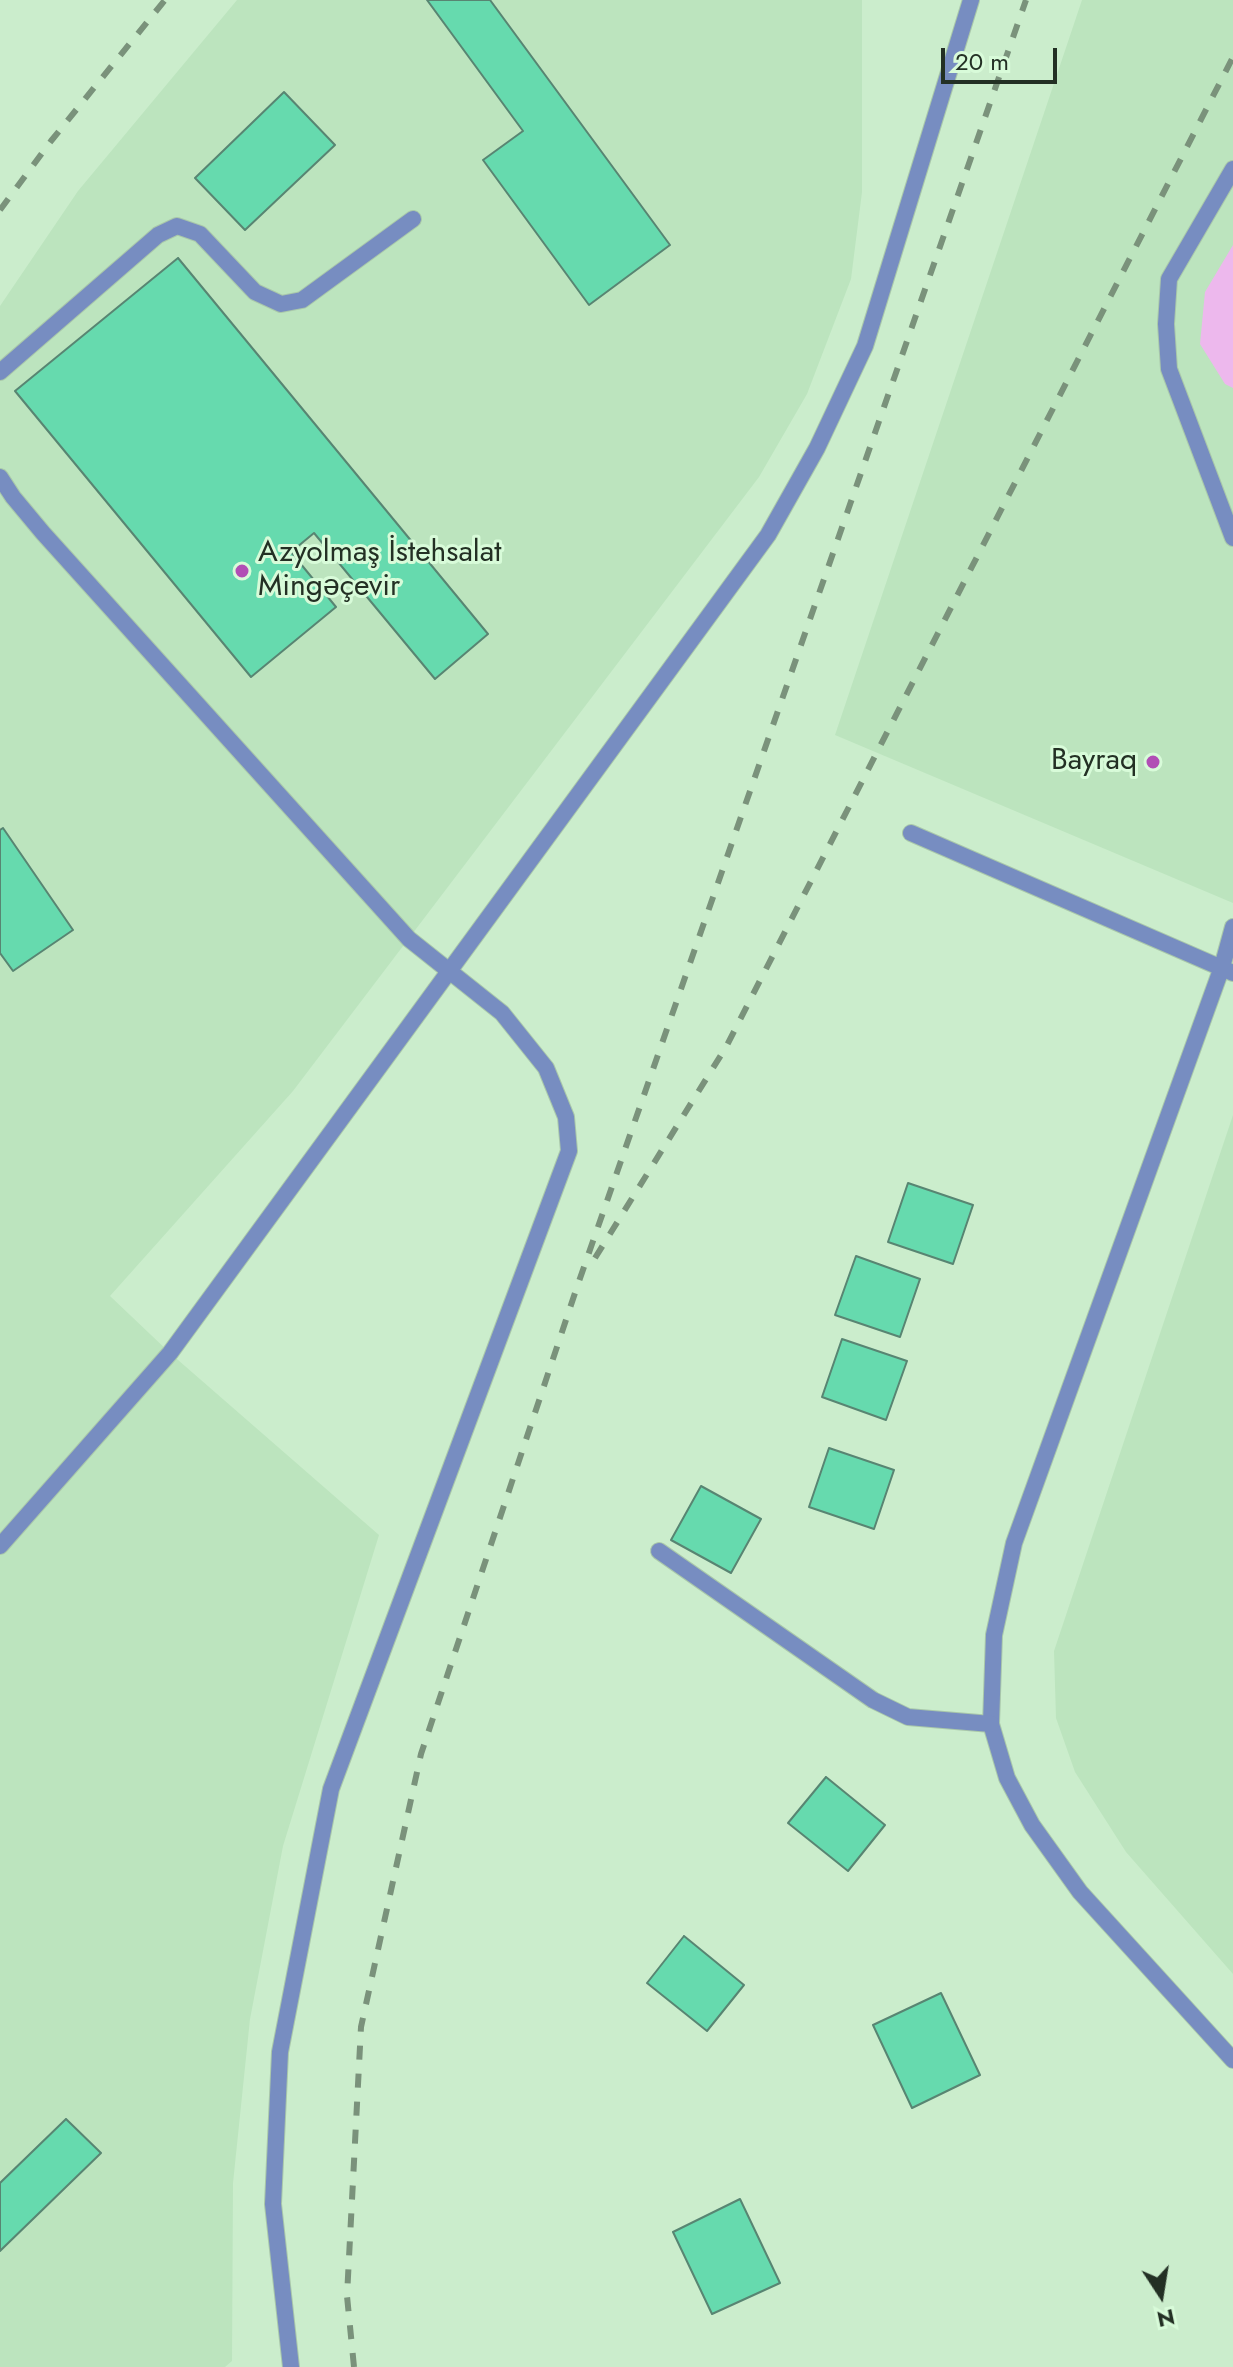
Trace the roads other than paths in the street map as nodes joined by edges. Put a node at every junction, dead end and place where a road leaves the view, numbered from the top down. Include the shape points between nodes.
1 (971, 0) edge
2 (1233, 169) edge
3 (413, 219) dead end
4 (0, 372) edge
5 (0, 477) edge
6 (1233, 538) edge
7 (911, 833) dead end
8 (1233, 927) edge
9 (1228, 970) edge
10 (450, 972) junction
11 (0, 1546) edge
12 (659, 1551) dead end
13 (991, 1724) junction
14 (1233, 2060) edge
15 (291, 2367) edge

1 - 10 street via 865,346 817,448 768,535
2 - 6 street via 1169,279 1166,324 1169,369
3 - 4 street via 302,300 281,304 255,292 200,234 177,226 158,235
5 - 10 street via 43,533 399,927
7 - 9 street
8 - 9 street
9 - 13 street via 1014,1543 994,1635
10 - 11 street via 170,1353
10 - 15 street via 502,1013 546,1068 566,1117 569,1151 331,1789 280,2052 273,2204
12 - 13 street via 873,1700 908,1717
13 - 14 street via 1007,1778 1032,1825 1080,1892

